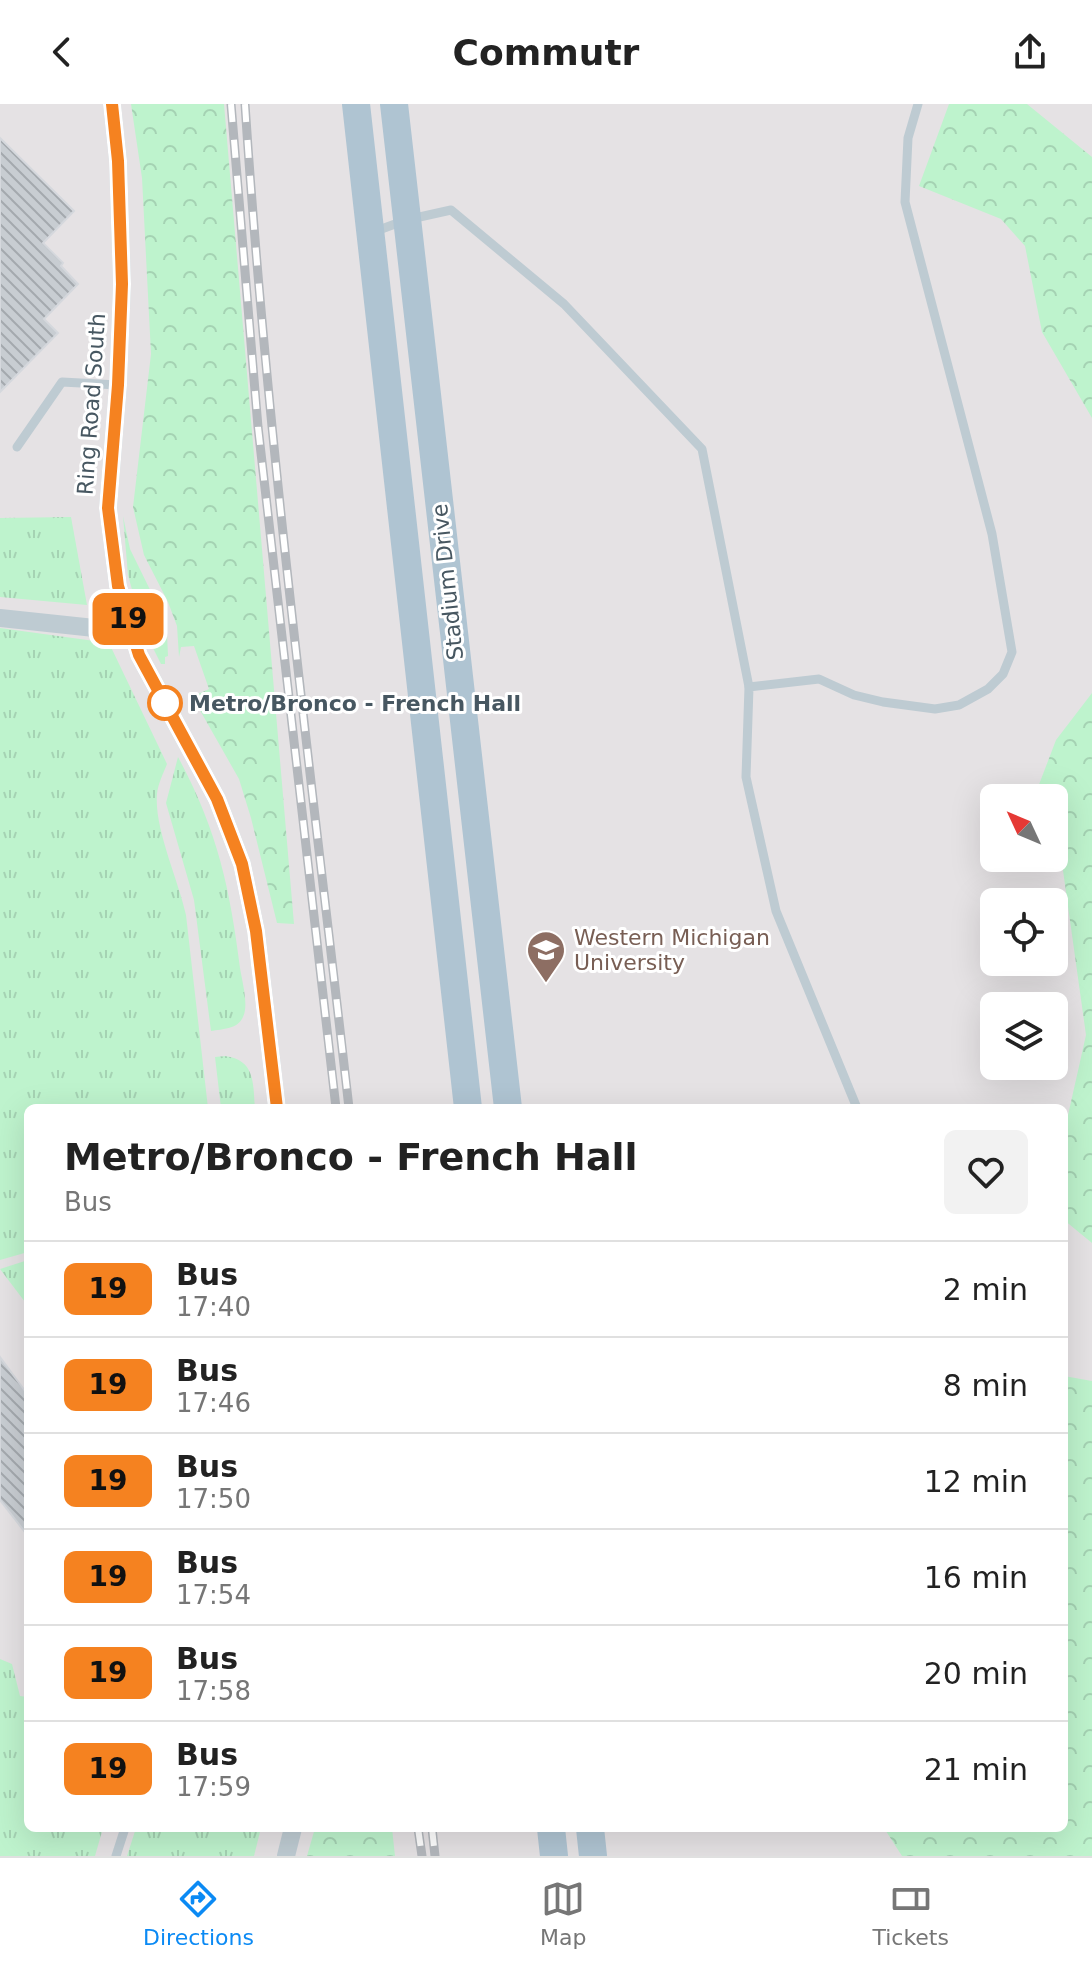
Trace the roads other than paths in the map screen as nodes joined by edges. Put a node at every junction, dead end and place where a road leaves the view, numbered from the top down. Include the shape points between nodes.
1 (112, 104) edge
2 (356, 104) edge
3 (394, 104) edge
4 (918, 104) edge
5 (406, 220) junction
6 (369, 234) junction
7 (118, 385) junction
8 (17, 447) dead end
9 (0, 618) edge
10 (132, 632) junction
11 (749, 687) junction
12 (277, 1104) edge
13 (468, 1104) edge
14 (508, 1104) edge
15 (855, 1104) edge
16 (124, 1832) edge
17 (292, 1832) edge
18 (551, 1832) edge
19 (590, 1832) edge
20 (116, 1856) edge
21 (286, 1856) edge
22 (554, 1856) edge
23 (593, 1856) edge

1 - 7 street, Ring Road South via 122,284
2 - 6 main road, Stadium Drive
3 - 5 main road, Stadium Drive
4 - 11 lane via 908,138 905,202 992,534 1012,652 1003,674 988,689 959,705 935,709 854,695 819,679
5 - 6 lane
5 - 11 lane via 451,210 564,304 702,449
5 - 14 main road, Stadium Drive
6 - 13 main road, Stadium Drive
7 - 8 lane via 62,382
7 - 10 street, Ring Road South via 108,508 118,586
9 - 10 street
10 - 12 street, Ring Road South via 139,655 217,799 242,864 256,931
11 - 15 lane via 746,777 776,911
16 - 20 lane
17 - 21 street
18 - 22 main road
19 - 23 main road

